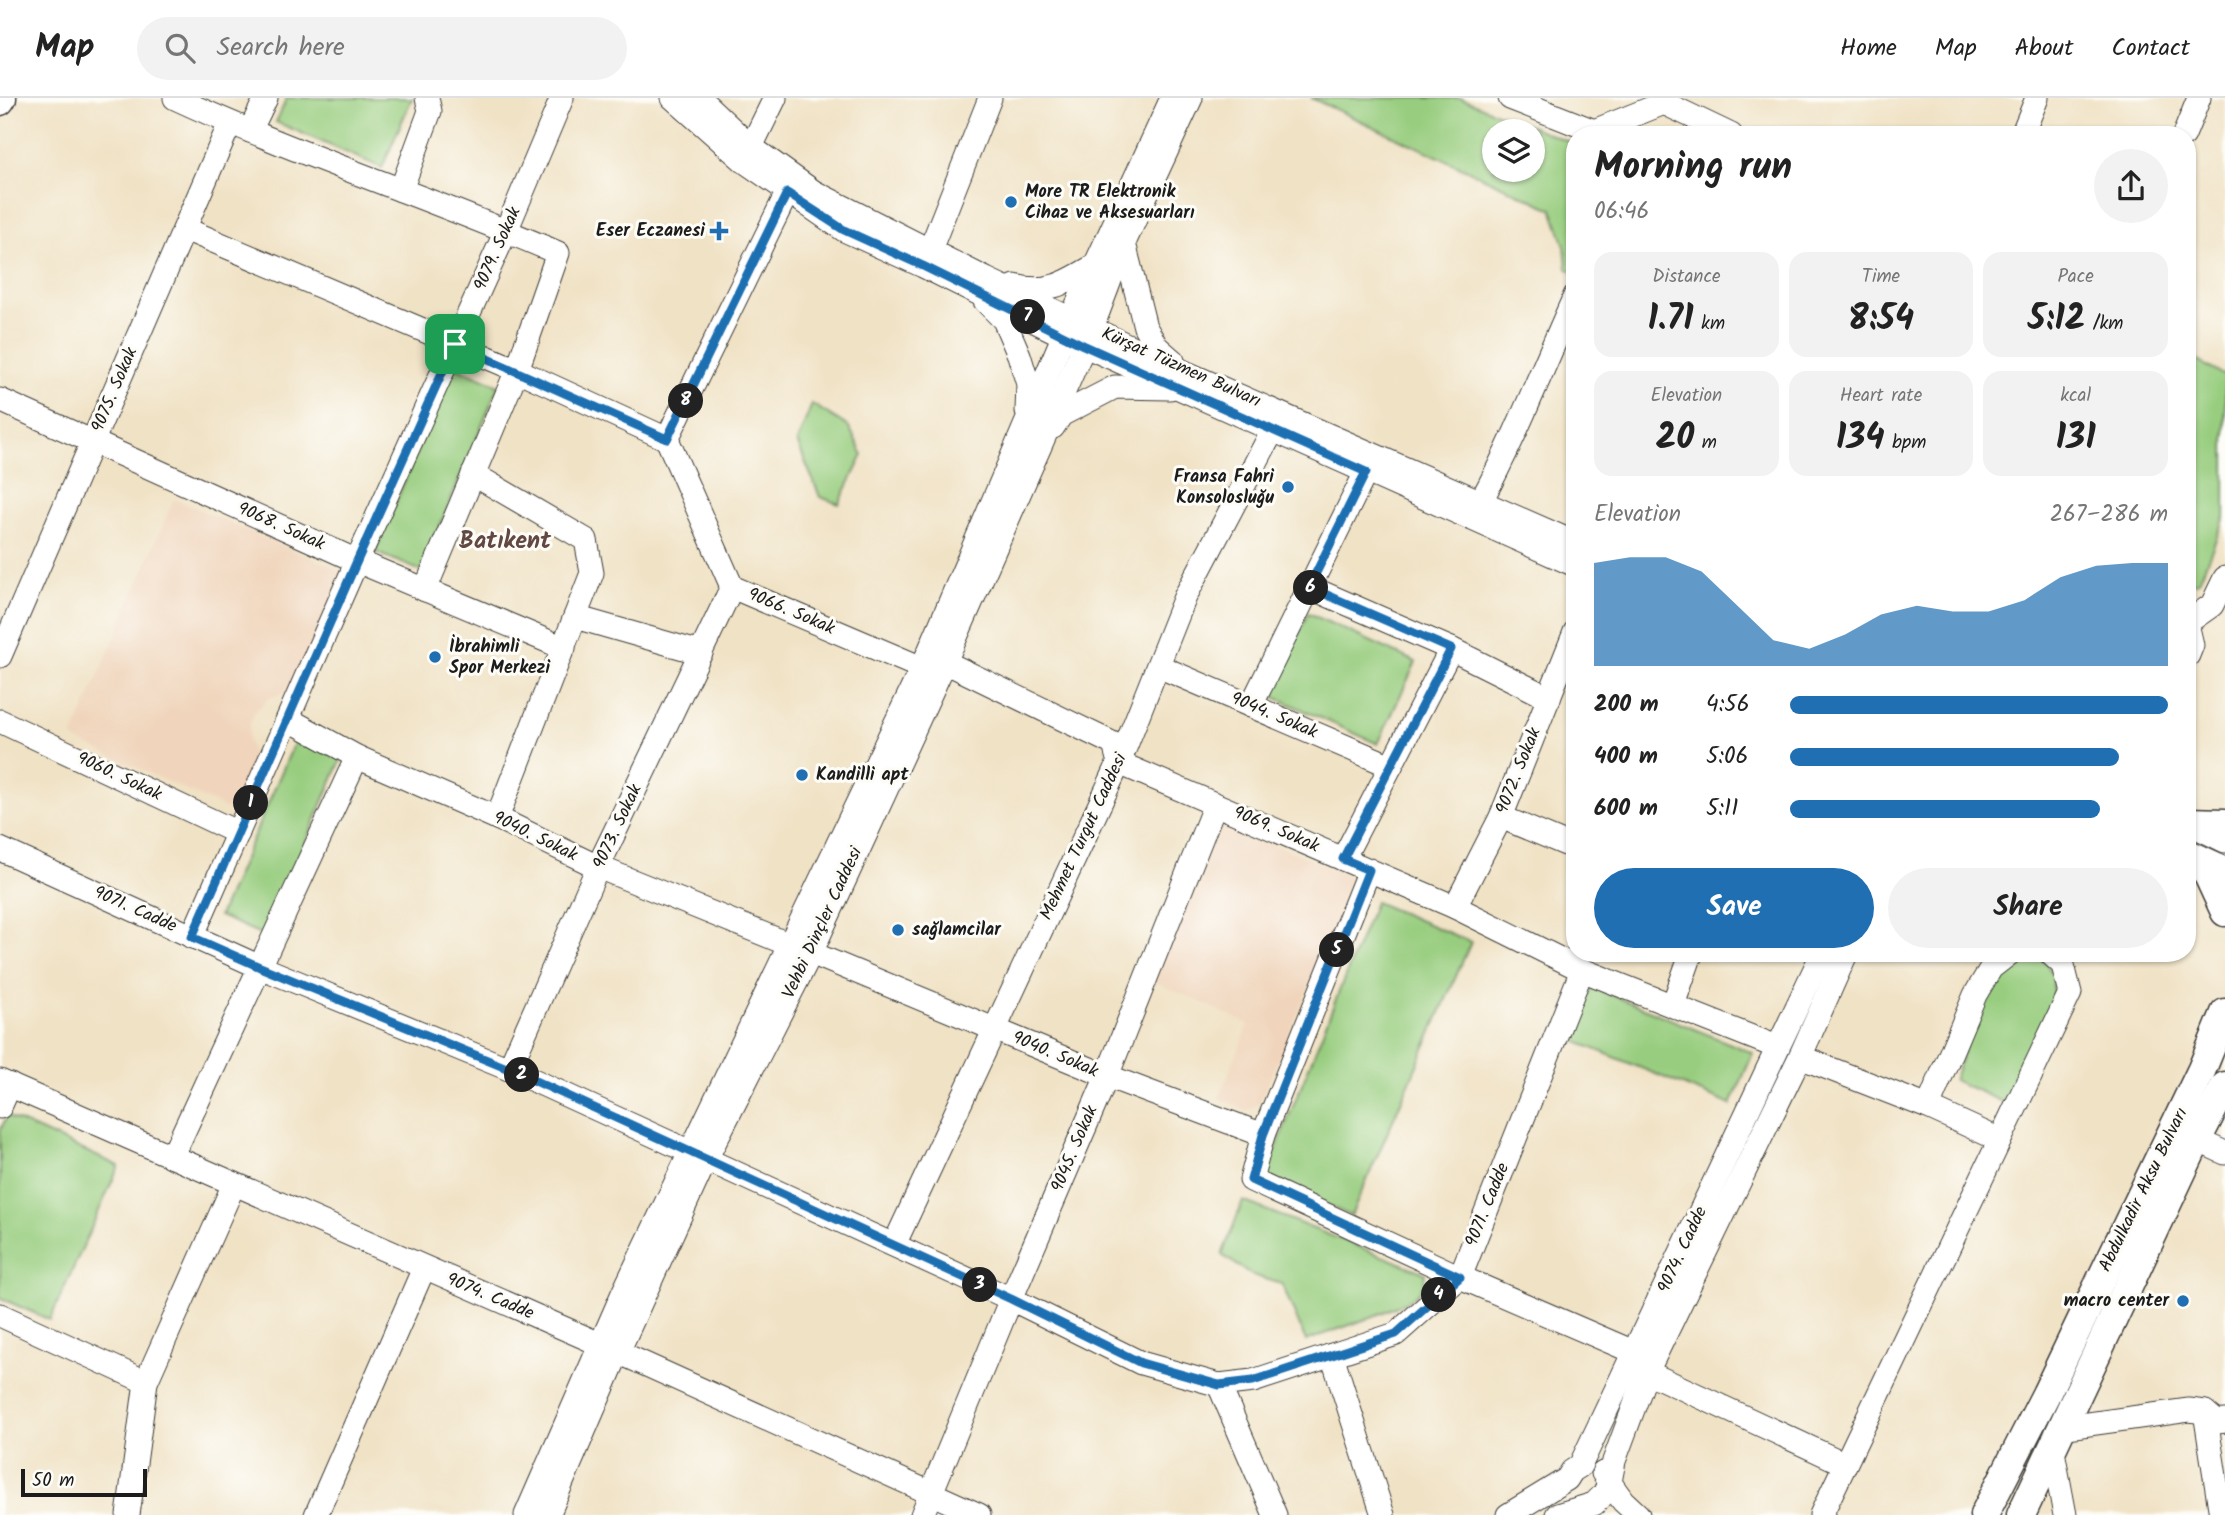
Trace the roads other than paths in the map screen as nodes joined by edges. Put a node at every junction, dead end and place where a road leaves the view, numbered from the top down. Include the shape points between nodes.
1 (175, 98) edge
2 (266, 98) edge
3 (427, 98) edge
4 (562, 98) edge
5 (673, 98) edge
6 (699, 98) edge
7 (775, 98) edge
8 (990, 98) edge
9 (1172, 98) edge
10 (1191, 98) edge
11 (1510, 98) edge
12 (2037, 98) edge
13 (2199, 98) edge
14 (1665, 101) edge
15 (1581, 126) edge
16 (1606, 126) edge
17 (1714, 126) edge
18 (2026, 126) edge
19 (2188, 126) edge
20 (240, 127) junction
21 (751, 147) junction
22 (401, 190) junction
23 (787, 193) junction
24 (185, 229) junction
25 (506, 230) junction
26 (1124, 243) junction
27 (930, 250) junction
28 (1094, 266) junction
29 (981, 285) junction
30 (1566, 316) edge
31 (1077, 332) junction
32 (455, 344) junction
33 (517, 370) junction
34 (1186, 381) junction
35 (0, 400) edge
36 (1026, 424) junction
37 (1273, 430) junction
38 (667, 439) junction
39 (92, 443) junction
40 (1038, 450) junction
41 (1366, 472) junction
42 (473, 474) junction
43 (1481, 501) junction
44 (1566, 539) edge
45 (357, 561) junction
46 (1566, 561) edge
47 (2225, 578) edge
48 (732, 587) junction
49 (1309, 587) junction
50 (425, 590) junction
51 (2196, 616) edge
52 (575, 618) junction
53 (564, 648) junction
54 (1451, 649) junction
55 (701, 653) junction
56 (1566, 655) edge
57 (0, 656) edge
58 (945, 662) junction
59 (1158, 666) junction
60 (922, 668) junction
61 (1549, 698) junction
62 (1251, 706) junction
63 (288, 719) junction
64 (0, 720) edge
65 (357, 757) junction
66 (1119, 763) junction
67 (1391, 766) junction
68 (1216, 804) junction
69 (1501, 817) junction
70 (497, 818) junction
71 (2196, 822) edge
72 (2225, 823) edge
73 (2196, 826) edge
74 (238, 833) junction
75 (2225, 841) edge
76 (1566, 844) edge
77 (0, 849) edge
78 (2196, 855) edge
79 (1343, 859) junction
80 (2196, 864) edge
81 (598, 867) junction
82 (2225, 868) edge
83 (1369, 870) junction
84 (1455, 907) junction
85 (2225, 912) edge
86 (192, 937) junction
87 (788, 944) junction
88 (811, 953) junction
89 (1688, 962) edge
90 (1818, 962) edge
91 (1842, 962) edge
92 (1999, 962) edge
93 (2061, 962) edge
94 (260, 967) junction
95 (1582, 970) junction
96 (1673, 1005) junction
97 (2225, 1013) edge
98 (994, 1030) junction
99 (1777, 1047) junction
100 (1800, 1057) junction
101 (509, 1069) junction
102 (1107, 1076) junction
103 (5, 1083) edge
104 (2225, 1086) edge
105 (0, 1107) edge
106 (1927, 1107) junction
107 (1263, 1135) junction
108 (2000, 1140) junction
109 (2197, 1140) junction
110 (2225, 1153) edge
111 (699, 1156) junction
112 (172, 1157) junction
113 (234, 1184) junction
114 (894, 1245) junction
115 (424, 1268) junction
116 (1460, 1277) junction
117 (1011, 1299) junction
118 (0, 1315) edge
119 (609, 1348) junction
120 (1332, 1355) junction
121 (1641, 1362) junction
122 (146, 1382) junction
123 (1219, 1385) junction
124 (2215, 1417) edge
125 (2056, 1437) junction
126 (1845, 1464) junction
127 (1574, 1473) junction
128 (1610, 1482) junction
129 (931, 1493) junction
130 (1585, 1507) junction
131 (128, 1515) edge
132 (316, 1515) edge
133 (526, 1515) edge
134 (548, 1515) edge
135 (922, 1515) edge
136 (979, 1515) edge
137 (1275, 1515) edge
138 (1383, 1515) edge
139 (1508, 1515) edge
140 (1557, 1515) edge
141 (1622, 1515) edge
142 (1638, 1515) edge
143 (1821, 1515) edge
144 (1984, 1515) edge
145 (2021, 1515) edge
146 (2065, 1515) edge
147 (2221, 1515) edge

1 - 20 street
2 - 20 street, 9075. Sokak
3 - 22 street via 430,111
4 - 25 street, 9079. Sokak
5 - 23 street, Kürşat Tüzmen Bulvarı
6 - 21 street, Kürşat Tüzmen Bulvarı
7 - 21 street
8 - 27 street
9 - 28 street
10 - 26 street
11 - 15 street
12 - 18 street
13 - 19 street
14 - 16 street
14 - 17 street
20 - 22 street
20 - 24 street, 9075. Sokak
21 - 27 street, Kürşat Tüzmen Bulvarı via 814,192
22 - 25 street
23 - 29 street, Kürşat Tüzmen Bulvarı via 844,230
23 - 38 street
24 - 32 street
24 - 39 street, 9075. Sokak
25 - 32 street, 9079. Sokak
25 - 33 street via 558,253
26 - 31 street
26 - 34 street via 1145,327
27 - 29 street, Kürşat Tüzmen Bulvarı
28 - 29 street via 1062,285 1032,290
28 - 31 street
29 - 31 street, Kürşat Tüzmen Bulvarı
29 - 36 street via 1004,320 1019,355 1028,384
30 - 43 street
31 - 34 street, Kürşat Tüzmen Bulvarı
31 - 36 street
31 - 40 street, Vehbi Dinçler Caddesi
32 - 33 street
32 - 45 street, 9079. Sokak
33 - 38 street
33 - 42 street
34 - 37 street, Kürşat Tüzmen Bulvarı
34 - 40 street via 1115,387 1061,415
34 - 43 street, Kürşat Tüzmen Bulvarı
35 - 39 street, 9068. Sokak
36 - 60 street
37 - 41 street, Kürşat Tüzmen Bulvarı
37 - 59 street, Mehmet Turgut Caddesi via 1185,597
38 - 48 street, 9066. Sokak
39 - 45 street, 9068. Sokak
39 - 57 street, 9075. Sokak
40 - 58 street, Vehbi Dinçler Caddesi
41 - 46 street, Kürşat Tüzmen Bulvarı
41 - 49 street
42 - 50 street
42 - 52 street via 586,540 592,573
43 - 44 street, Kürşat Tüzmen Bulvarı
45 - 50 street, 9068. Sokak
45 - 63 street, 9079. Sokak
47 - 51 street via 2212,605
48 - 55 street, 9073. Sokak
48 - 60 street, 9066. Sokak
49 - 54 street
49 - 62 street
50 - 53 street, 9068. Sokak
52 - 53 street
52 - 55 street
53 - 70 street
54 - 61 street
54 - 67 street
55 - 81 street, 9073. Sokak
56 - 61 street, 9072. Sokak
58 - 66 street via 1114,744
58 - 88 street, Vehbi Dinçler Caddesi
59 - 62 street, 9044. Sokak
59 - 66 street, Mehmet Turgut Caddesi
60 - 87 street
61 - 69 street, 9072. Sokak
62 - 67 street, 9044. Sokak
63 - 65 street, 9040. Sokak
63 - 74 street, 9079. Sokak
64 - 74 street, 9060. Sokak
65 - 70 street, 9040. Sokak
65 - 94 street
66 - 68 street, 9069. Sokak
66 - 98 street, Mehmet Turgut Caddesi
67 - 79 street
68 - 79 street, 9069. Sokak
68 - 102 street, 9045. Sokak
69 - 76 street
69 - 84 street, 9072. Sokak
70 - 81 street, 9040. Sokak
71 - 72 main road
73 - 75 street
74 - 86 street, 9079. Sokak
77 - 86 street, 9071. Cadde
78 - 82 street
79 - 83 street, 9069. Sokak
80 - 85 main road via 2207,873
81 - 87 street, 9040. Sokak
81 - 101 street, 9073. Sokak
83 - 84 street, 9069. Sokak
83 - 107 street
84 - 95 street, 9069. Sokak
86 - 94 street, 9071. Cadde
87 - 111 street
88 - 98 street, 9040. Sokak
88 - 111 street, Vehbi Dinçler Caddesi
89 - 96 street
90 - 99 street, 9074. Cadde
91 - 100 street, 9074. Cadde
92 - 106 street via 1975,995
93 - 108 street via 2070,993
94 - 101 street, 9071. Cadde
94 - 112 street
95 - 96 street, 9069. Sokak
95 - 116 street, 9071. Cadde
96 - 99 street, 9069. Sokak
97 - 144 main road, Abdulkadir Aksu Bulvarı via 2046,1394
98 - 102 street, 9040. Sokak
98 - 114 street, Mehmet Turgut Caddesi
99 - 121 street, 9074. Cadde
100 - 106 street
100 - 121 street, 9074. Cadde
101 - 111 street, 9071. Cadde
102 - 107 street, 9040. Sokak
102 - 117 street, 9045. Sokak
103 - 105 street
103 - 112 street, 9074. Cadde
104 - 109 main road, Abdulkadir Aksu Bulvarı
106 - 108 street
107 - 116 street via 1251,1180
108 - 126 street
109 - 110 street
109 - 125 main road, Abdulkadir Aksu Bulvarı
111 - 114 street, 9071. Cadde
111 - 119 street
112 - 113 street, 9074. Cadde
113 - 115 street, 9074. Cadde
113 - 122 street
114 - 117 street, 9071. Cadde
115 - 119 street, 9074. Cadde
115 - 132 street
116 - 120 street, 9071. Cadde via 1396,1334
116 - 121 street
117 - 123 street, 9071. Cadde via 1141,1363
117 - 129 street, 9045. Sokak
118 - 122 street
119 - 129 street, 9074. Cadde
119 - 133 street
119 - 134 street
120 - 123 street, 9071. Cadde via 1253,1381
120 - 138 street
121 - 126 street
121 - 127 street, 9074. Cadde
121 - 128 street, 9074. Cadde
122 - 131 street
123 - 137 street
124 - 125 street via 2189,1409
124 - 147 street
125 - 145 main road, Abdulkadir Aksu Bulvarı
125 - 146 street
126 - 143 street
127 - 128 street via 1598,1469
127 - 130 street via 1566,1490 1575,1504
127 - 139 street
128 - 130 street, 9074. Cadde via 1594,1504
128 - 142 street
129 - 135 street, 9045. Sokak
129 - 136 street, 9074. Cadde
130 - 140 street, 9074. Cadde
130 - 141 street

